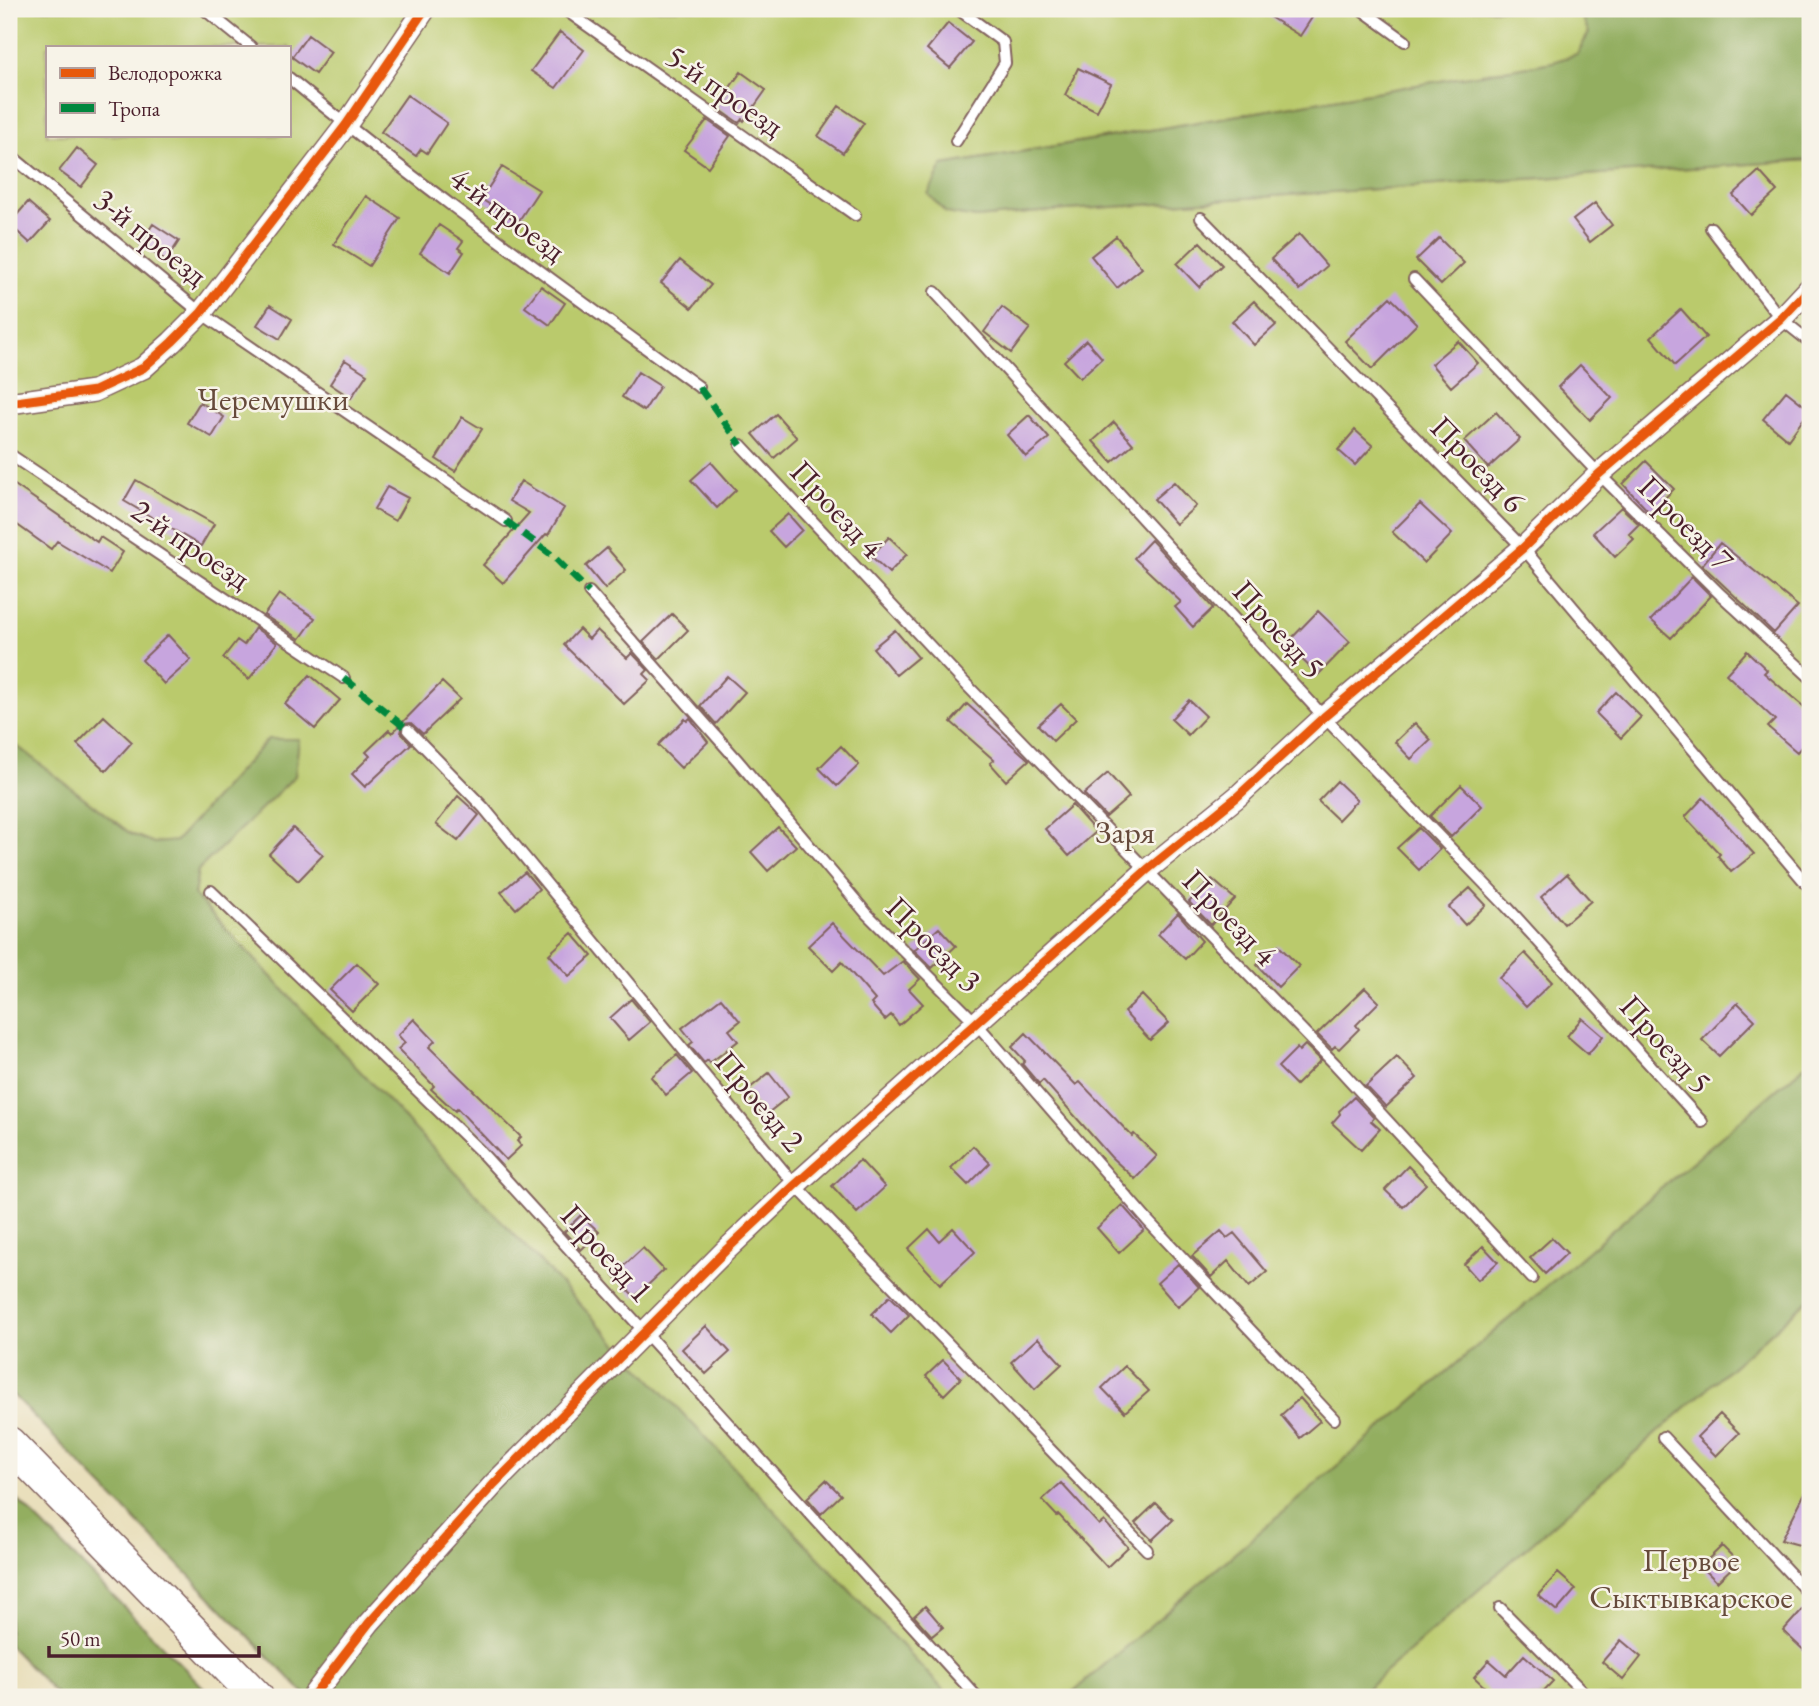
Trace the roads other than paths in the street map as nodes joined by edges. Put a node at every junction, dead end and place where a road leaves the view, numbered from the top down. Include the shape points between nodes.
1 (204, 9) edge
2 (425, 9) edge
3 (564, 9) edge
4 (958, 9) edge
5 (1361, 9) edge
6 (1405, 41) dead end
7 (250, 46) edge
8 (290, 79) edge
9 (346, 125) junction
10 (956, 141) dead end
11 (9, 154) edge
12 (855, 215) dead end
13 (1201, 218) dead end
14 (1711, 228) dead end
15 (1414, 279) dead end
16 (1810, 288) edge
17 (935, 292) dead end
18 (201, 313) junction
19 (1781, 319) junction
20 (1810, 342) edge
21 (699, 387) dead end
22 (9, 403) edge
23 (741, 445) dead end
24 (9, 454) edge
25 (1599, 474) junction
26 (506, 522) dead end
27 (1523, 548) junction
28 (589, 592) dead end
29 (1810, 677) edge
30 (344, 678) dead end
31 (1324, 718) junction
32 (408, 730) dead end
33 (1148, 869) junction
34 (1810, 888) edge
35 (211, 891) dead end
36 (976, 1023) junction
37 (1702, 1122) dead end
38 (795, 1185) junction
39 (1532, 1278) dead end
40 (644, 1333) junction
41 (1334, 1419) dead end
42 (1663, 1437) dead end
43 (15, 1461) edge
44 (1147, 1550) dead end
45 (1810, 1595) edge
46 (1500, 1608) dead end
47 (257, 1697) edge
48 (312, 1697) edge
49 (977, 1697) edge
50 (1588, 1697) edge

1 - 7 lane
2 - 9 street
3 - 12 lane, 5-й проезд
4 - 10 lane via 1003,42 1005,63
5 - 6 lane
8 - 9 lane, 4-й проезд
9 - 18 street
9 - 21 lane, 4-й проезд
11 - 18 lane, 3-й проезд
13 - 27 lane, Проезд 6
14 - 19 lane
15 - 25 lane, Проезд 7
16 - 19 street
17 - 31 lane, Проезд 5
18 - 22 street via 144,368 94,391
18 - 26 lane, 3-й проезд
19 - 20 lane
19 - 25 street
23 - 33 lane, Проезд 4
24 - 30 lane, 2-й проезд
25 - 27 street
25 - 29 lane, Проезд 7
27 - 31 street
27 - 34 lane, Проезд 6
28 - 36 lane, Проезд 3 via 867,914
31 - 33 street
31 - 37 lane, Проезд 5 via 1507,907
32 - 38 lane, Проезд 2 via 484,808
33 - 36 street
33 - 39 lane, Проезд 4
35 - 40 lane, Проезд 1 via 480,1152
36 - 38 street
36 - 41 lane, Проезд 3 via 1147,1220
38 - 40 street
38 - 44 lane, Проезд 2
40 - 48 street via 494,1484 369,1623
40 - 49 lane, Проезд 1
42 - 45 lane
43 - 47 main road
46 - 50 lane

